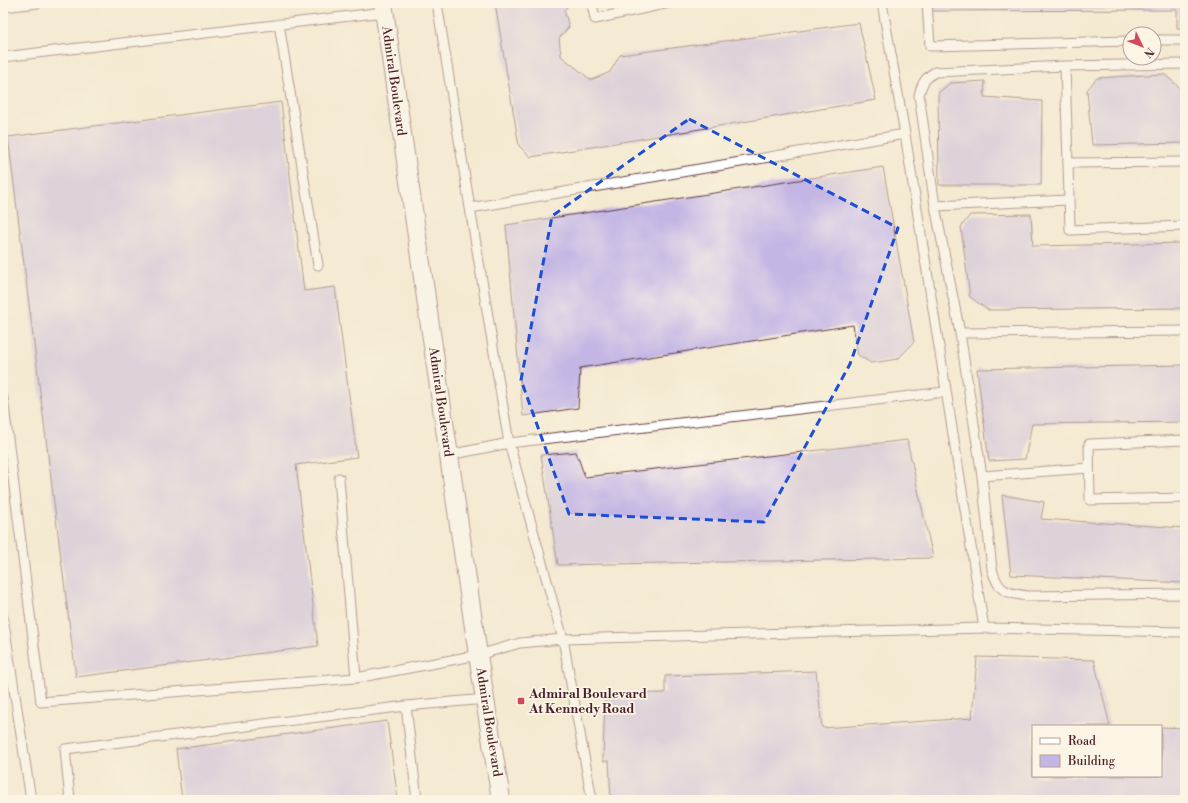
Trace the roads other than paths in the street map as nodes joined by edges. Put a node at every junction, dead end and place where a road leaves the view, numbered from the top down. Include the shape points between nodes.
1 (38, 3) edge
2 (437, 3) edge
3 (592, 3) edge
4 (669, 3) edge
5 (882, 3) edge
6 (927, 3) edge
7 (3, 6) edge
8 (383, 7) edge
9 (279, 24) junction
10 (1162, 40) edge
11 (1185, 40) edge
12 (1122, 41) edge
13 (3, 57) edge
14 (1185, 64) edge
15 (1065, 66) junction
16 (905, 134) junction
17 (1185, 162) edge
18 (1068, 163) junction
19 (1068, 200) junction
20 (936, 206) junction
21 (470, 208) junction
22 (1185, 226) edge
23 (318, 265) dead end
24 (1185, 331) edge
25 (960, 333) junction
26 (945, 392) junction
27 (3, 398) edge
28 (1185, 440) edge
29 (509, 443) junction
30 (448, 455) junction
31 (1089, 468) junction
32 (982, 476) junction
33 (339, 478) dead end
34 (1185, 498) edge
35 (1185, 594) edge
36 (3, 617) edge
37 (984, 628) junction
38 (1185, 632) edge
39 (563, 639) junction
40 (478, 654) junction
41 (356, 678) junction
42 (486, 699) junction
43 (406, 706) junction
44 (31, 800) edge
45 (70, 800) edge
46 (417, 800) edge
47 (501, 800) edge
48 (592, 800) edge

1 - 7 lane
2 - 21 lane
3 - 4 lane via 594,19
5 - 16 lane
6 - 12 lane via 930,46
8 - 9 lane
8 - 30 street, Admiral Boulevard
9 - 13 lane
9 - 23 lane
10 - 11 lane
14 - 15 lane
15 - 18 lane
15 - 20 lane via 948,70 935,72 926,77 919,95
16 - 21 lane
16 - 26 lane
17 - 18 lane
18 - 19 lane
19 - 20 lane
19 - 22 lane via 1070,230
20 - 25 lane
21 - 29 lane
24 - 25 lane
25 - 32 lane
26 - 29 lane
26 - 37 lane
27 - 41 lane via 41,702
28 - 31 lane via 1089,444
29 - 30 lane
29 - 39 lane
30 - 40 street, Admiral Boulevard
31 - 32 lane
31 - 34 lane via 1090,500
32 - 35 lane via 992,569 995,581 1001,589 1028,596
33 - 41 lane
36 - 44 lane
37 - 38 lane
37 - 39 lane
39 - 40 lane via 520,643
39 - 48 lane
40 - 41 lane
40 - 42 street, Admiral Boulevard
42 - 43 lane
42 - 47 street, Admiral Boulevard
43 - 45 lane via 65,749
43 - 46 lane

